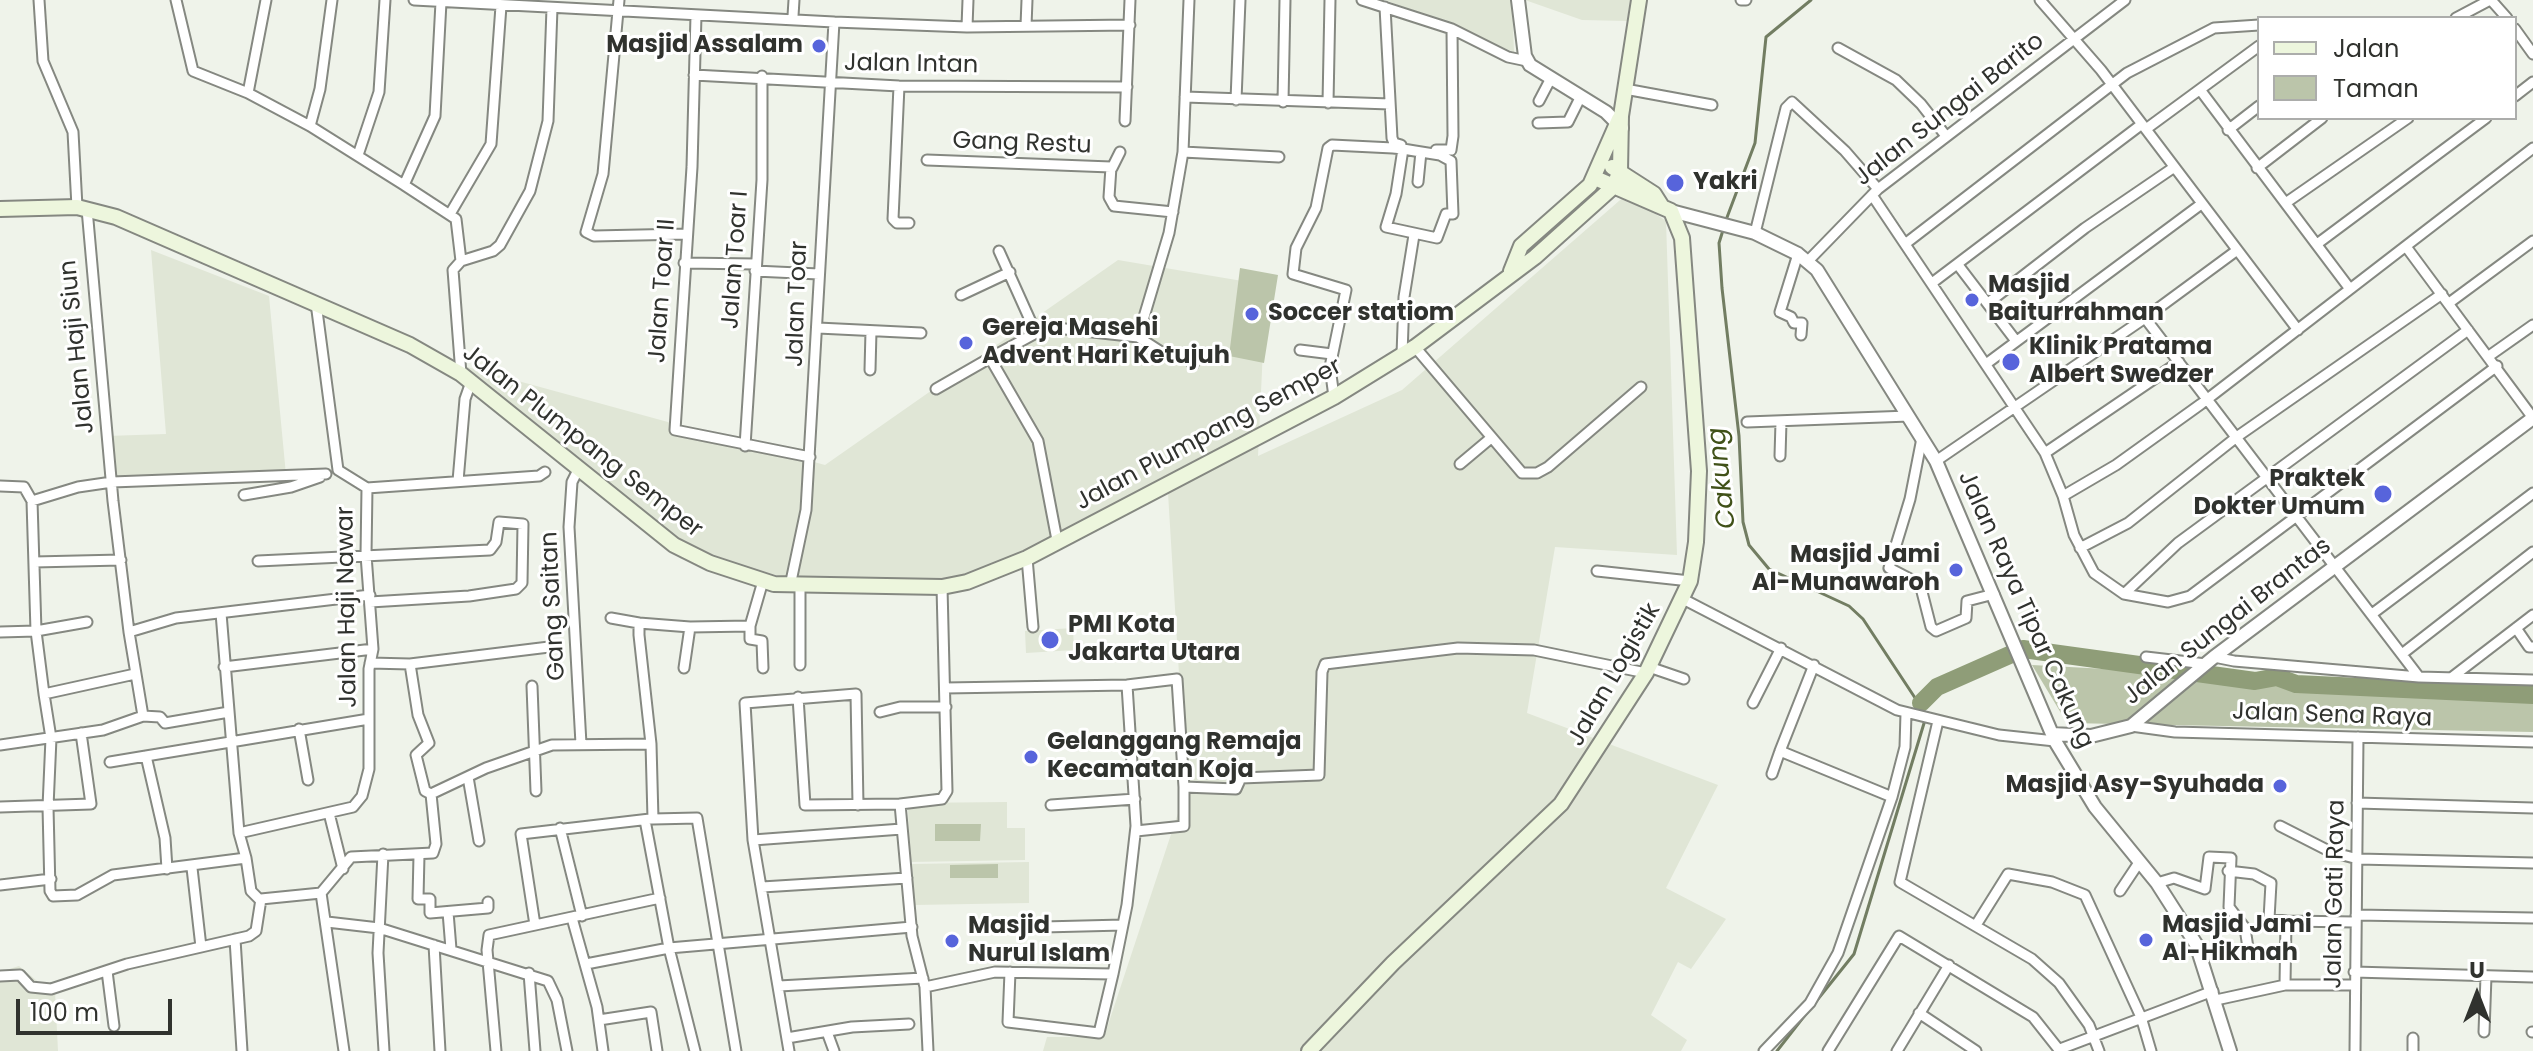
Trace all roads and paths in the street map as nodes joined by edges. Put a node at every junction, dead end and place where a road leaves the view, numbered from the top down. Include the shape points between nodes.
1 (39, 0) edge
2 (176, 0) edge
3 (266, 0) edge
4 (332, 0) edge
5 (385, 0) edge
6 (414, 0) edge
7 (619, 0) edge
8 (794, 0) edge
9 (968, 0) edge
10 (1027, 0) edge
11 (1130, 0) edge
12 (1189, 0) edge
13 (1240, 0) edge
14 (1285, 0) edge
15 (1330, 0) edge
16 (1362, 0) edge
17 (1518, 0) edge
18 (1639, 0) edge
19 (2040, 0) edge
20 (2125, 0) edge
21 (2490, 0) edge
22 (441, 2) edge
23 (501, 6) junction
24 (1385, 7) junction
25 (552, 8) junction
26 (618, 12) junction
27 (696, 15) junction
28 (793, 16) dead end
29 (2460, 16) edge
30 (2505, 16) edge
31 (834, 22) junction
32 (1130, 25) junction
33 (2257, 25) edge
34 (1026, 26) junction
35 (967, 27) junction
36 (1452, 29) junction
37 (2517, 32) edge
38 (2074, 38) junction
39 (1838, 48) dead end
40 (2257, 48) edge
41 (2533, 54) edge
42 (1527, 61) junction
43 (694, 75) junction
44 (762, 76) junction
45 (1550, 80) junction
46 (2533, 82) edge
47 (832, 84) junction
48 (899, 86) junction
49 (2112, 86) junction
50 (1127, 87) junction
51 (1625, 89) junction
52 (2201, 91) junction
53 (248, 93) junction
54 (2517, 94) edge
55 (1581, 96) junction
56 (1185, 97) junction
57 (1236, 100) junction
58 (1539, 101) dead end
59 (1283, 102) junction
60 (1328, 103) junction
61 (1390, 104) junction
62 (1712, 105) dead end
63 (2257, 108) edge
64 (2319, 120) edge
65 (2405, 120) edge
66 (2483, 120) edge
67 (1125, 121) dead end
68 (1620, 122) junction
69 (1538, 123) dead end
70 (310, 126) junction
71 (2144, 126) junction
72 (2228, 130) junction
73 (1946, 136) junction
74 (2533, 148) edge
75 (1403, 149) junction
76 (1120, 152) dead end
77 (1183, 152) junction
78 (1421, 152) junction
79 (358, 155) junction
80 (1279, 157) dead end
81 (927, 160) dead end
82 (1602, 163) junction
83 (1112, 168) junction
84 (2173, 168) junction
85 (2257, 168) junction
86 (1620, 171) junction
87 (1595, 178) junction
88 (1418, 182) dead end
89 (404, 185) junction
90 (1613, 187) junction
91 (1875, 192) junction
92 (2287, 202) junction
93 (2200, 205) junction
94 (82, 208) junction
95 (1666, 208) junction
96 (0, 209) edge
97 (1173, 212) junction
98 (450, 214) junction
99 (909, 223) dead end
100 (1755, 233) junction
101 (686, 234) junction
102 (1414, 235) junction
103 (2533, 241) edge
104 (1905, 244) junction
105 (2317, 244) junction
106 (2407, 248) junction
107 (999, 251) dead end
108 (2236, 251) junction
109 (1803, 257) junction
110 (461, 261) junction
111 (684, 263) junction
112 (1958, 265) junction
113 (755, 267) junction
114 (1010, 272) junction
115 (1511, 272) junction
116 (819, 274) junction
117 (1932, 283) junction
118 (2350, 289) junction
119 (2442, 294) junction
120 (961, 295) dead end
121 (316, 302) junction
122 (1988, 303) junction
123 (2449, 303) junction
124 (2145, 318) junction
125 (2533, 325) edge
126 (818, 328) junction
127 (2298, 330) junction
128 (2468, 330) junction
129 (871, 331) junction
130 (1035, 331) junction
131 (921, 333) dead end
132 (1801, 335) dead end
133 (1138, 337) junction
134 (2016, 341) junction
135 (1300, 350) dead end
136 (1409, 351) junction
137 (1332, 354) junction
138 (2489, 356) junction
139 (990, 358) junction
140 (2179, 362) junction
141 (1986, 364) junction
142 (1193, 365) dead end
143 (2497, 366) junction
144 (870, 370) dead end
145 (466, 378) junction
146 (1641, 387) dead end
147 (936, 389) dead end
148 (1334, 397) junction
149 (2207, 399) junction
150 (2014, 409) junction
151 (1909, 416) junction
152 (2533, 418) edge
153 (1747, 422) dead end
154 (1781, 422) junction
155 (2238, 436) junction
156 (1923, 437) junction
157 (1491, 438) junction
158 (745, 446) junction
159 (2045, 453) junction
160 (1780, 456) dead end
161 (810, 457) junction
162 (1936, 461) junction
163 (1460, 464) dead end
164 (579, 468) junction
165 (338, 470) junction
166 (545, 472) dead end
167 (326, 474) junction
168 (2268, 477) junction
169 (458, 481) junction
170 (112, 482) junction
171 (0, 486) edge
172 (367, 488) junction
173 (2533, 493) edge
174 (244, 495) dead end
175 (2063, 496) junction
176 (32, 501) junction
177 (2297, 516) junction
178 (1057, 540) junction
179 (2080, 548) junction
180 (2533, 552) edge
181 (366, 555) junction
182 (1027, 558) junction
183 (121, 560) junction
184 (258, 561) dead end
185 (34, 562) junction
186 (2337, 565) junction
187 (1597, 571) dead end
188 (763, 581) junction
189 (1690, 581) junction
190 (795, 586) junction
191 (942, 587) junction
192 (1994, 594) junction
193 (2124, 594) junction
194 (370, 599) junction
195 (1683, 599) junction
196 (221, 613) junction
197 (2372, 614) junction
198 (2533, 615) edge
199 (611, 618) dead end
200 (87, 622) dead end
201 (639, 623) junction
202 (750, 626) junction
203 (690, 627) junction
204 (1033, 627) dead end
205 (2516, 628) junction
206 (36, 631) junction
207 (0, 632) edge
208 (129, 632) junction
209 (549, 647) dead end
210 (2533, 647) edge
211 (1781, 648) junction
212 (373, 649) junction
213 (2402, 654) junction
214 (2146, 657) dead end
215 (370, 663) junction
216 (410, 664) junction
217 (2206, 664) junction
218 (800, 665) dead end
219 (1814, 665) junction
220 (224, 667) junction
221 (684, 668) dead end
222 (763, 668) dead end
223 (1647, 670) junction
224 (135, 674) junction
225 (2419, 677) junction
226 (2451, 678) junction
227 (1684, 679) dead end
228 (2533, 680) edge
229 (1127, 685) junction
230 (532, 686) dead end
231 (945, 688) junction
232 (44, 694) junction
233 (798, 697) junction
234 (1753, 703) dead end
235 (946, 707) junction
236 (229, 712) junction
237 (880, 712) dead end
238 (1911, 714) junction
239 (143, 716) junction
240 (369, 719) junction
241 (1934, 720) junction
242 (2131, 726) junction
243 (299, 729) junction
244 (81, 733) junction
245 (2358, 737) junction
246 (51, 738) junction
247 (2053, 738) junction
248 (234, 740) junction
249 (2533, 742) edge
250 (581, 744) junction
251 (651, 744) junction
252 (0, 745) edge
253 (537, 749) junction
254 (1780, 750) junction
255 (146, 756) junction
256 (110, 762) dead end
257 (1772, 774) dead end
258 (468, 777) junction
259 (308, 780) dead end
260 (1185, 788) junction
261 (536, 791) dead end
262 (431, 794) junction
263 (1892, 797) junction
264 (1135, 799) junction
265 (2357, 803) junction
266 (900, 804) junction
267 (858, 805) junction
268 (1051, 805) dead end
269 (0, 807) edge
270 (48, 807) junction
271 (2533, 808) edge
272 (329, 813) junction
273 (649, 819) junction
274 (2280, 826) dead end
275 (560, 828) junction
276 (902, 829) junction
277 (1136, 831) junction
278 (239, 833) junction
279 (753, 840) junction
280 (479, 841) dead end
281 (383, 854) junction
282 (419, 855) junction
283 (246, 858) junction
284 (2358, 859) junction
285 (2140, 861) junction
286 (2533, 863) edge
287 (192, 868) junction
288 (167, 869) junction
289 (343, 869) junction
290 (2228, 871) junction
291 (907, 878) junction
292 (51, 879) junction
293 (2157, 883) junction
294 (0, 885) edge
295 (762, 887) junction
296 (2120, 891) dead end
297 (321, 893) junction
298 (660, 898) junction
299 (260, 900) junction
300 (488, 902) dead end
301 (448, 912) junction
302 (577, 917) junction
303 (2355, 918) junction
304 (2533, 918) edge
305 (2286, 921) junction
306 (327, 922) junction
307 (535, 925) junction
308 (1123, 925) junction
309 (1976, 925) junction
310 (912, 927) junction
311 (1043, 927) dead end
312 (379, 928) junction
313 (235, 939) junction
314 (770, 939) junction
315 (721, 943) junction
316 (434, 945) junction
317 (201, 947) junction
318 (669, 948) junction
319 (2248, 948) dead end
320 (451, 949) junction
321 (487, 959) junction
322 (586, 964) junction
323 (1947, 968) junction
324 (107, 971) junction
325 (1010, 972) junction
326 (2354, 972) junction
327 (529, 973) junction
328 (1108, 973) junction
329 (0, 976) edge
330 (2486, 976) junction
331 (2533, 977) edge
332 (924, 983) junction
333 (2285, 985) junction
334 (2354, 985) junction
335 (779, 986) junction
336 (2214, 996) junction
337 (1919, 1013) junction
338 (2141, 1017) junction
339 (599, 1020) junction
340 (909, 1024) dead end
341 (114, 1026) dead end
342 (827, 1032) junction
343 (2484, 1032) dead end
344 (2094, 1034) junction
345 (787, 1038) junction
346 (2413, 1038) dead end
347 (2060, 1050) edge
348 (242, 1051) edge
349 (344, 1051) edge
350 (384, 1051) edge
351 (440, 1051) edge
352 (496, 1051) edge
353 (535, 1051) edge
354 (567, 1051) edge
355 (603, 1051) edge
356 (657, 1051) edge
357 (695, 1051) edge
358 (736, 1051) edge
359 (789, 1051) edge
360 (834, 1051) edge
361 (928, 1051) edge
362 (1309, 1051) edge
363 (1764, 1051) edge
364 (1828, 1051) edge
365 (1897, 1051) edge
366 (1976, 1051) edge
367 (2099, 1051) edge
368 (2151, 1051) edge
369 (2230, 1051) edge
370 (2355, 1051) edge
371 (2413, 1051) edge

1 - 94 street, Jalan Haji Siun via 43,61 73,132
2 - 53 street via 193,71
3 - 53 street
4 - 70 street
5 - 79 street via 379,92
6 - 22 street
7 - 26 street
8 - 28 street
9 - 35 street
10 - 34 street
11 - 32 street
12 - 56 street
13 - 57 street
14 - 59 street
15 - 60 street
16 - 24 street
17 - 42 street
18 - 51 main road
19 - 38 street
20 - 38 street, Jalan Sungai Barito
21 - 29 street
21 - 30 street
22 - 23 street
22 - 89 street via 435,116
23 - 25 street
23 - 98 street via 491,144
24 - 36 street
24 - 61 street
25 - 26 street
25 - 110 street via 548,121 530,191 500,245
26 - 27 street
26 - 101 street via 603,174 586,232
27 - 31 street
27 - 43 street, Jalan Toar II
31 - 35 street
31 - 47 street, Jalan Toar
32 - 34 street
32 - 50 street
33 - 49 street via 2214,28
34 - 35 street
36 - 42 street
36 - 61 street via 1451,150 1394,143
37 - 41 street
38 - 49 street
38 - 73 street, Jalan Sungai Barito
39 - 73 street via 1896,80
40 - 52 street
42 - 45 street
43 - 44 street, Jalan Intan
43 - 101 street, Jalan Toar II
44 - 47 street, Jalan Intan
44 - 113 street, Jalan Toar I
45 - 55 street
45 - 58 street
46 - 54 street
47 - 48 street, Jalan Intan
47 - 116 street, Jalan Toar
48 - 50 street, Jalan Intan
48 - 99 street via 893,219
49 - 71 street
49 - 104 street
50 - 67 street
51 - 62 street
51 - 68 main road
52 - 71 street
52 - 72 street
53 - 70 street
55 - 68 street
55 - 69 street via 1568,122
56 - 57 street
56 - 77 street
57 - 59 street
59 - 60 street
60 - 61 street
63 - 72 street
64 - 85 street
65 - 92 street
66 - 105 street
68 - 82 main road, Jalan Plumpang Semper
68 - 86 main road, Jalan Plumpang Semper
70 - 79 street
71 - 84 street
71 - 112 street
72 - 85 street
73 - 91 street, Jalan Sungai Barito
74 - 106 street
75 - 78 street
75 - 102 street via 1385,223
75 - 137 street via 1328,148 1316,208 1296,248 1293,274 1346,290
76 - 83 street
77 - 80 street
77 - 97 street
78 - 88 street
78 - 102 street via 1451,162 1453,214 1446,214 1437,238
79 - 89 street
81 - 83 street, Gang Restu
82 - 86 main road
82 - 87 main road, Jalan Plumpang Semper
83 - 97 street, Gang Restu via 1109,197 1114,206
84 - 93 street
84 - 122 street
85 - 92 street
86 - 90 main road, Jalan Plumpang Semper
86 - 95 main road
87 - 90 main road
87 - 115 main road, Jalan Plumpang Semper via 1521,246
89 - 98 street
90 - 95 main road
90 - 115 main road, Jalan Plumpang Semper
91 - 100 street via 1845,151 1792,102 1786,108
91 - 104 street
91 - 109 street, Jalan Sungai Barito
92 - 105 street
93 - 108 street
93 - 134 street
94 - 96 main road, Jalan Plumpang Semper
94 - 121 main road, Jalan Plumpang Semper
94 - 170 street, Jalan Haji Siun
95 - 100 street
95 - 189 main road, Jalan Logistik via 1685,250 1699,471
97 - 133 street
98 - 110 street via 457,224
100 - 109 street
101 - 111 street, Jalan Toar II
102 - 136 street via 1404,297
103 - 123 street
104 - 117 street
105 - 118 street
106 - 118 street
106 - 119 street
107 - 114 street
108 - 124 street
108 - 127 street
109 - 132 street via 1780,312 1802,323
109 - 151 street, Jalan Raya Tipar Cakung
110 - 145 street via 453,278
111 - 113 street
111 - 158 street, Jalan Toar II via 675,430
112 - 117 street
112 - 122 street
113 - 116 street
113 - 158 street, Jalan Toar I
114 - 120 street
114 - 130 street
115 - 136 main road, Jalan Plumpang Semper
116 - 126 street, Jalan Toar
117 - 141 street
118 - 127 street
119 - 123 street
119 - 155 street
121 - 145 main road, Jalan Plumpang Semper via 410,345
121 - 165 street
122 - 134 street
123 - 128 street
124 - 140 street
124 - 150 street
125 - 138 street
126 - 129 street
126 - 161 street, Jalan Toar
127 - 149 street
128 - 138 street
128 - 168 street
129 - 131 street
129 - 144 street
130 - 133 street via 1058,327
130 - 139 street
133 - 142 street
134 - 141 street
135 - 137 street
136 - 148 main road, Jalan Plumpang Semper
136 - 157 street
137 - 148 street
138 - 143 street
139 - 147 street
139 - 178 street via 1038,441
140 - 149 street
140 - 159 street
141 - 150 street
143 - 152 street
143 - 177 street
145 - 164 main road, Jalan Plumpang Semper
145 - 169 street
146 - 157 street via 1537,473 1522,473
148 - 178 main road, Jalan Plumpang Semper
149 - 155 street
149 - 175 street
150 - 159 street
150 - 162 street
151 - 154 street
151 - 156 street, Jalan Raya Tipar Cakung
152 - 186 street, Jalan Sungai Brantas
153 - 154 street
154 - 160 street
155 - 168 street
155 - 179 street via 2128,523
156 - 162 street, Jalan Raya Tipar Cakung
156 - 192 street via 1889,570 1920,584 1936,631 1966,618 1967,601
157 - 163 street
158 - 161 street, Jalan Toar II
159 - 175 street
161 - 190 street, Jalan Toar
162 - 192 street, Jalan Raya Tipar Cakung
164 - 188 main road, Jalan Plumpang Semper via 685,552
164 - 250 street, Gang Saitan via 572,482 569,527
165 - 167 street
165 - 172 street, Jalan Haji Nawar
166 - 169 street
167 - 170 street, Jalan Haji Nawar
167 - 174 street
168 - 177 street
168 - 193 street via 2178,543
169 - 172 street
170 - 176 street, Jalan Haji Nawar
170 - 183 street, Jalan Haji Siun
171 - 176 street via 24,487
172 - 181 street, Jalan Haji Nawar
173 - 197 street
175 - 179 street
176 - 185 street
177 - 186 street
177 - 193 street via 2190,596 2168,602
178 - 182 main road, Jalan Plumpang Semper
179 - 193 street via 2094,573
180 - 213 street
181 - 184 street
181 - 194 street, Jalan Haji Nawar
181 - 194 street via 490,550 499,522 522,522 522,583 516,589
182 - 191 main road, Jalan Plumpang Semper
182 - 204 street
183 - 185 street
183 - 208 street, Jalan Haji Siun
185 - 206 street
186 - 197 street
186 - 217 street, Jalan Sungai Brantas
187 - 189 street
188 - 190 main road, Jalan Plumpang Semper
188 - 202 street
189 - 195 main road, Jalan Logistik
190 - 191 main road, Jalan Plumpang Semper
190 - 218 street, Jalan Toar
191 - 231 street
192 - 247 street, Jalan Raya Tipar Cakung
194 - 196 street
194 - 212 street, Jalan Haji Nawar
195 - 211 street
195 - 223 main road, Jalan Logistik
196 - 208 street via 176,618
196 - 220 street
197 - 213 street
198 - 205 street
199 - 201 street
200 - 206 street
201 - 203 street
201 - 251 street
202 - 203 street
202 - 222 street via 750,639 762,641
203 - 221 street
205 - 210 street
205 - 226 street
206 - 207 street
206 - 232 street
208 - 224 street, Jalan Haji Siun
209 - 216 street
211 - 219 street
211 - 234 street
212 - 215 street, Jalan Haji Nawar
212 - 220 street
213 - 225 street
214 - 217 street
215 - 216 street
215 - 240 street, Jalan Haji Nawar
216 - 262 street via 418,715 429,743 416,755 425,791
217 - 225 street
217 - 242 street, Jalan Sungai Brantas
219 - 238 street
219 - 254 street
220 - 236 street
223 - 227 street
223 - 260 street via 1534,650 1458,648 1325,664 1319,775 1241,778 1236,789
223 - 362 main road, Jalan Logistik via 1561,804 1393,963
224 - 232 street
224 - 239 street, Jalan Haji Siun
225 - 226 street
226 - 228 street
229 - 231 street
229 - 260 street via 1178,680
229 - 264 street
230 - 253 street
231 - 235 street
232 - 246 street
233 - 267 street via 804,805
233 - 267 street via 858,697
233 - 279 street via 745,703
235 - 237 street
235 - 266 street via 945,797
236 - 239 street via 165,723 158,716
236 - 248 street
238 - 241 street
238 - 263 street
239 - 244 street
240 - 243 street
240 - 272 street, Jalan Haji Nawar via 369,769 362,796 353,807
241 - 247 street via 1999,735
241 - 309 street via 1900,882
242 - 245 street, Jalan Sena Raya
242 - 247 street, Jalan Sungai Brantas
243 - 248 street
243 - 259 street
244 - 246 street
244 - 270 street via 91,804
245 - 249 street, Jalan Sena Raya
245 - 265 street, Jalan Gati Raya
246 - 252 street
246 - 270 street
247 - 285 street, Jalan Raya Tipar Cakung via 2100,814
248 - 255 street
248 - 278 street
250 - 251 street
250 - 253 street
251 - 273 street
253 - 258 street
253 - 261 street
254 - 257 street
254 - 263 street
255 - 256 street
255 - 288 street
258 - 262 street
258 - 280 street
260 - 277 street via 1184,826
262 - 282 street via 435,848
263 - 363 street via 1838,953 1810,1003
264 - 268 street
264 - 277 street
265 - 271 street
265 - 284 street, Jalan Gati Raya
266 - 267 street
266 - 276 street
269 - 270 street
270 - 292 street
272 - 278 street, Jalan Haji Nawar
272 - 289 street
273 - 275 street
273 - 298 street
273 - 315 street via 696,817
274 - 284 street via 2331,852
275 - 302 street
275 - 307 street via 521,834
276 - 279 street
276 - 291 street
277 - 308 street
278 - 283 street
279 - 295 street
281 - 282 street
281 - 289 street via 353,856
281 - 312 street
282 - 301 street via 418,899 430,899 430,913
283 - 287 street
283 - 299 street via 252,892
284 - 286 street
284 - 303 street, Jalan Gati Raya
285 - 293 street, Jalan Raya Tipar Cakung
285 - 296 street
287 - 288 street
287 - 317 street
288 - 292 street via 113,875 65,897 51,895
289 - 297 street
290 - 293 street via 2231,858 2209,857 2205,889 2174,878
290 - 305 street via 2254,874 2271,883 2269,919
290 - 319 street via 2229,907 2245,928
291 - 295 street
291 - 310 street
292 - 294 street
293 - 336 street, Jalan Raya Tipar Cakung via 2196,944
295 - 314 street
297 - 299 street
297 - 306 street
298 - 302 street
298 - 318 street
299 - 313 street via 254,934
300 - 301 street via 488,908
301 - 320 street
302 - 307 street
302 - 322 street
303 - 304 street
303 - 305 street
303 - 326 street, Jalan Gati Raya
305 - 333 street
306 - 312 street
306 - 349 street
307 - 321 street via 489,935
308 - 311 street
308 - 328 street
309 - 338 street via 2008,874 2085,895
309 - 344 street via 2032,959 2059,983
310 - 314 street
310 - 332 street
312 - 316 street
312 - 350 street
313 - 317 street
313 - 348 street
314 - 315 street
314 - 335 street
315 - 318 street
315 - 358 street
316 - 320 street
316 - 351 street
317 - 324 street
318 - 322 street
318 - 357 street
320 - 321 street
321 - 327 street via 493,967
321 - 352 street
322 - 339 street
323 - 337 street
323 - 347 street via 2033,1017
323 - 364 street via 1899,936
324 - 329 street via 40,991 20,975
324 - 341 street
325 - 328 street
325 - 328 street via 1008,1022 1099,1033
325 - 332 street
326 - 330 street
326 - 334 street, Jalan Gati Raya
327 - 353 street
327 - 354 street via 553,987
330 - 331 street
330 - 343 street
332 - 335 street
332 - 361 street
333 - 334 street
333 - 336 street
334 - 370 street, Jalan Gati Raya
335 - 345 street
336 - 338 street
336 - 369 street, Jalan Raya Tipar Cakung
337 - 365 street
337 - 366 street
338 - 344 street
338 - 368 street
339 - 355 street
339 - 356 street via 651,1012
340 - 342 street
342 - 345 street
342 - 360 street
344 - 347 street
344 - 367 street
345 - 359 street
346 - 371 street

